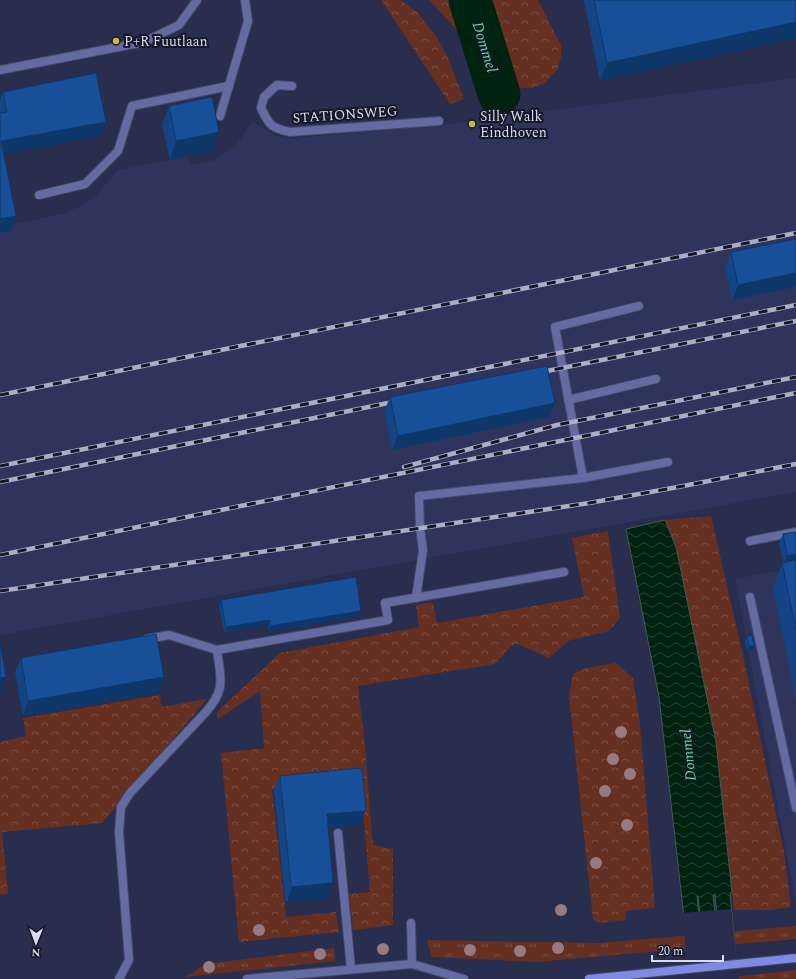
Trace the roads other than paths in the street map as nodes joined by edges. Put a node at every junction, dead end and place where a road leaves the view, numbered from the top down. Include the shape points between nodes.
1 (197, 0) edge
2 (245, 0) edge
3 (0, 70) edge
4 (229, 86) junction
5 (292, 86) dead end
6 (220, 116) dead end
7 (439, 121) dead end
8 (39, 195) dead end
9 (639, 306) dead end
10 (656, 379) dead end
11 (568, 400) junction
12 (668, 462) dead end
13 (583, 478) junction
14 (796, 532) edge
15 (750, 541) dead end
16 (564, 572) dead end
17 (750, 597) dead end
18 (416, 598) junction
19 (139, 640) edge
20 (217, 650) junction
21 (796, 808) edge
22 (338, 833) dead end
23 (410, 923) dead end
24 (796, 958) edge
25 (412, 964) junction
26 (351, 969) junction
27 (119, 979) edge
28 (246, 979) edge
29 (464, 979) edge
30 (589, 979) edge

1 - 3 street via 179,25 144,42
2 - 4 street via 248,21
4 - 6 street
4 - 8 street via 132,106 118,151 85,184
5 - 7 street, STATIONSWEG via 277,85 264,97 261,108 267,120 276,129 290,132
9 - 11 street via 555,327
10 - 11 street
11 - 13 street
12 - 13 street
13 - 18 street via 419,496 423,550
14 - 15 street
16 - 18 street
17 - 21 street
18 - 20 street via 385,603 388,620
19 - 20 street via 169,634
20 - 27 street via 221,677 218,696 130,793 121,808 119,832 129,960
22 - 26 street
23 - 25 street
24 - 30 main road
25 - 26 street
25 - 29 street
26 - 28 street

